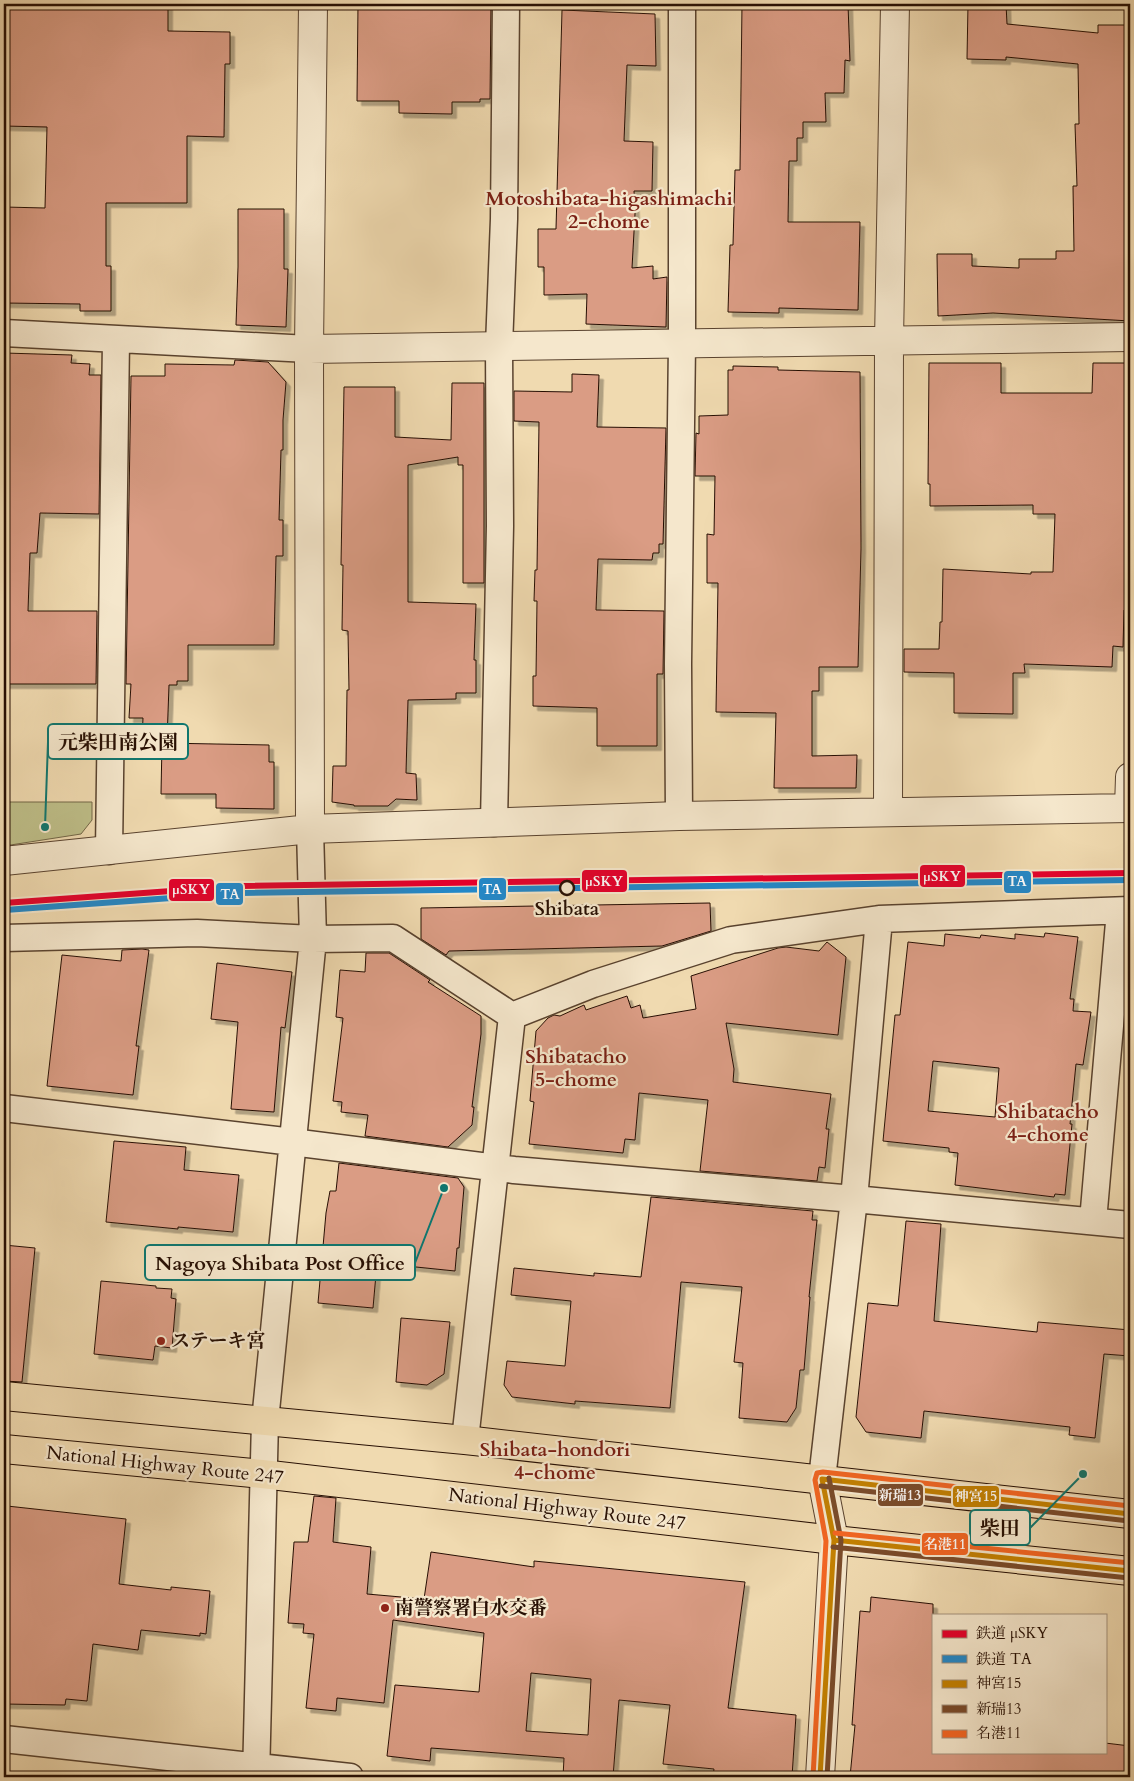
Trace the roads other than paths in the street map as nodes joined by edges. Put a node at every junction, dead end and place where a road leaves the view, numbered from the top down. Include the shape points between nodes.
1 (312, 4) edge
2 (506, 4) edge
3 (682, 4) edge
4 (895, 4) edge
5 (4, 333) edge
6 (1130, 337) edge
7 (116, 340) junction
8 (889, 341) junction
9 (682, 344) junction
10 (499, 346) junction
11 (309, 350) junction
12 (1130, 777) edge
13 (1130, 808) edge
14 (888, 812) junction
15 (679, 816) junction
16 (494, 823) junction
17 (310, 829) junction
18 (109, 851) junction
19 (4, 861) edge
20 (1125, 911) edge
21 (879, 920) junction
22 (4, 938) edge
23 (312, 939) junction
24 (512, 1016) junction
25 (4, 1108) edge
26 (292, 1142) junction
27 (496, 1168) junction
28 (854, 1199) junction
29 (1093, 1221) junction
30 (1130, 1226) edge
31 (4, 1396) edge
32 (265, 1421) junction
33 (465, 1440) junction
34 (4, 1449) edge
35 (262, 1474) junction
36 (822, 1479) junction
37 (1130, 1514) edge
38 (834, 1540) junction
39 (1130, 1571) edge
40 (4, 1739) edge
41 (256, 1772) edge
42 (350, 1777) edge
43 (820, 1777) edge

1 - 11 street
2 - 10 street
3 - 9 street
4 - 8 street
5 - 7 street
6 - 8 street
7 - 11 street
7 - 18 street
8 - 9 street
8 - 14 street
9 - 10 street
9 - 15 street
10 - 11 street
10 - 16 street via 500,526
11 - 17 street
12 - 13 street
13 - 14 street
14 - 15 street
15 - 16 street
16 - 17 street
17 - 18 street
17 - 23 street
18 - 19 street
20 - 21 street
20 - 29 street
21 - 24 street via 731,940 594,984
21 - 28 street
22 - 23 street via 197,933
23 - 24 street via 393,938
23 - 26 street
24 - 27 street
25 - 26 street
26 - 27 street
26 - 32 street
27 - 28 street
27 - 33 street
28 - 29 street
28 - 36 street
29 - 30 street
31 - 32 highway
32 - 33 highway
32 - 35 street
33 - 36 highway
34 - 35 highway, National Highway Route 247
35 - 38 highway, National Highway Route 247
35 - 41 street
36 - 37 highway
36 - 38 street
38 - 39 highway, National Highway Route 247
38 - 43 street
40 - 41 street
41 - 42 street

